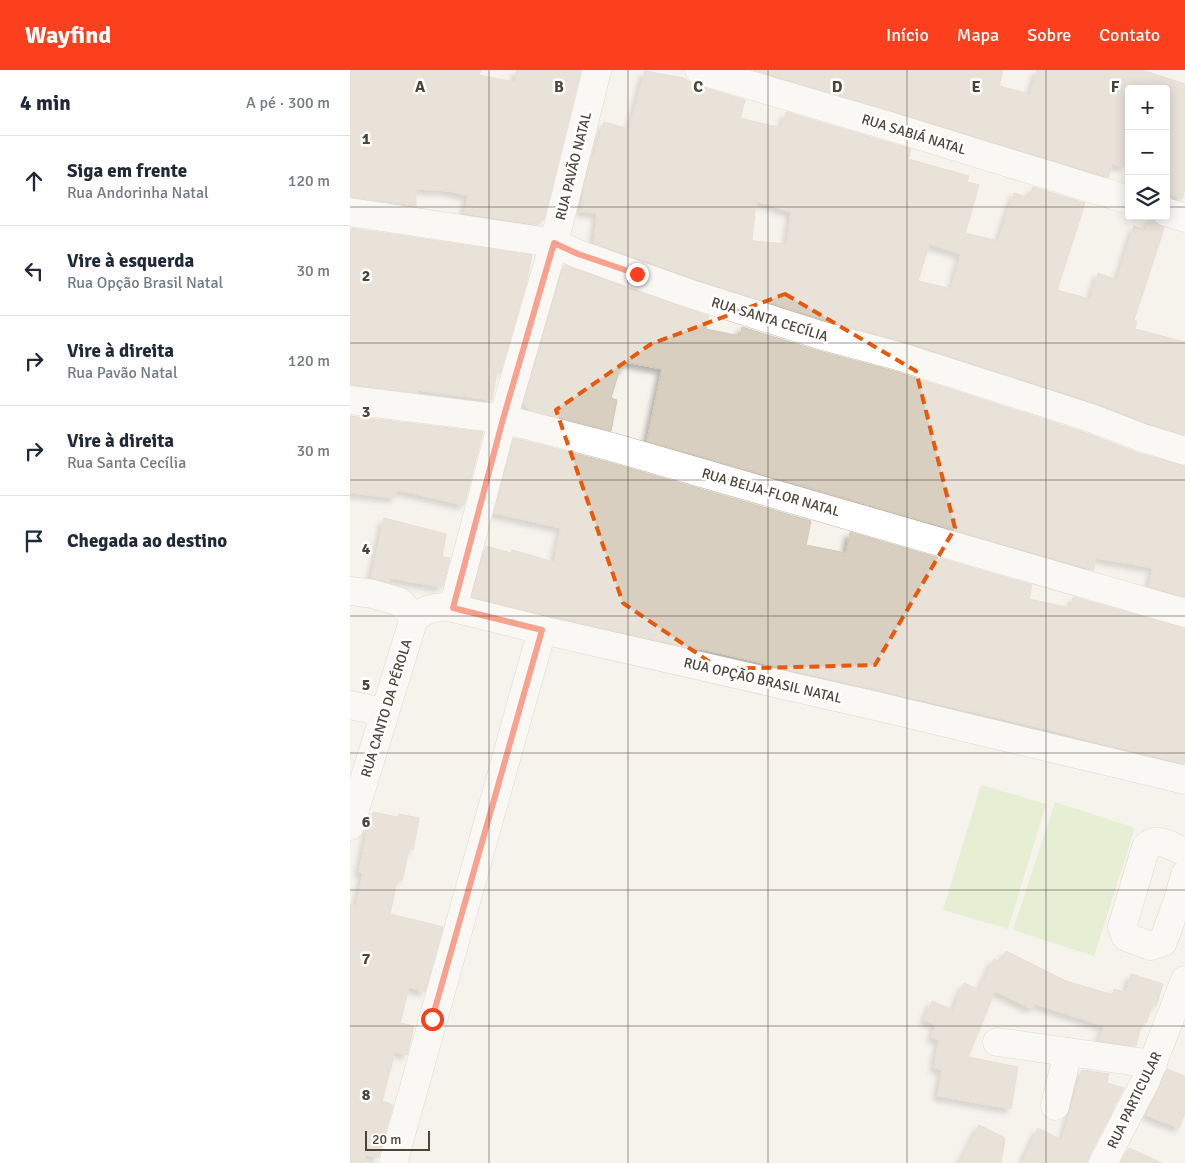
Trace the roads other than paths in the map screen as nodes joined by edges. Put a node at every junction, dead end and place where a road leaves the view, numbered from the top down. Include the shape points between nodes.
1 (596, 70) edge
2 (698, 70) edge
3 (1125, 199) edge
4 (350, 212) edge
5 (1170, 213) edge
6 (1185, 218) edge
7 (554, 243) junction
8 (350, 400) edge
9 (503, 419) junction
10 (1185, 451) edge
11 (350, 591) edge
12 (453, 608) junction
13 (1185, 613) edge
14 (414, 618) junction
15 (542, 630) junction
16 (350, 705) edge
17 (384, 712) junction
18 (1185, 780) edge
19 (350, 826) edge
20 (1185, 852) edge
21 (1183, 893) edge
22 (1185, 980) edge
23 (997, 1042) dead end
24 (1068, 1052) junction
25 (1153, 1064) junction
26 (1055, 1106) dead end
27 (393, 1163) edge
28 (1103, 1163) edge

1 - 7 street, RUA PAVÃO NATAL
2 - 3 street, RUA SABIÁ NATAL
4 - 7 street, RUA SANTA CECÍLIA
5 - 6 street
7 - 9 street, RUA PAVÃO NATAL
7 - 10 street, RUA SANTA CECÍLIA via 688,293 823,336 907,358
8 - 9 street, RUA BEIJA-FLOR NATAL
9 - 12 street, RUA PAVÃO NATAL
9 - 13 street, RUA BEIJA-FLOR NATAL via 649,457
11 - 14 street via 400,602
12 - 14 street, RUA OPÇÃO BRASIL NATAL via 426,609
12 - 15 street, RUA OPÇÃO BRASIL NATAL
14 - 17 street, RUA CANTO DA PÉROLA
15 - 18 street, RUA OPÇÃO BRASIL NATAL
15 - 27 street
16 - 17 street
17 - 19 street, RUA CANTO DA PÉROLA
20 - 21 street via 1158,841 1147,845 1122,927 1124,934 1129,939 1151,946 1160,944
22 - 25 street, RUA PARTICULAR
23 - 24 street
24 - 25 street
24 - 26 street
25 - 28 street, RUA PARTICULAR

